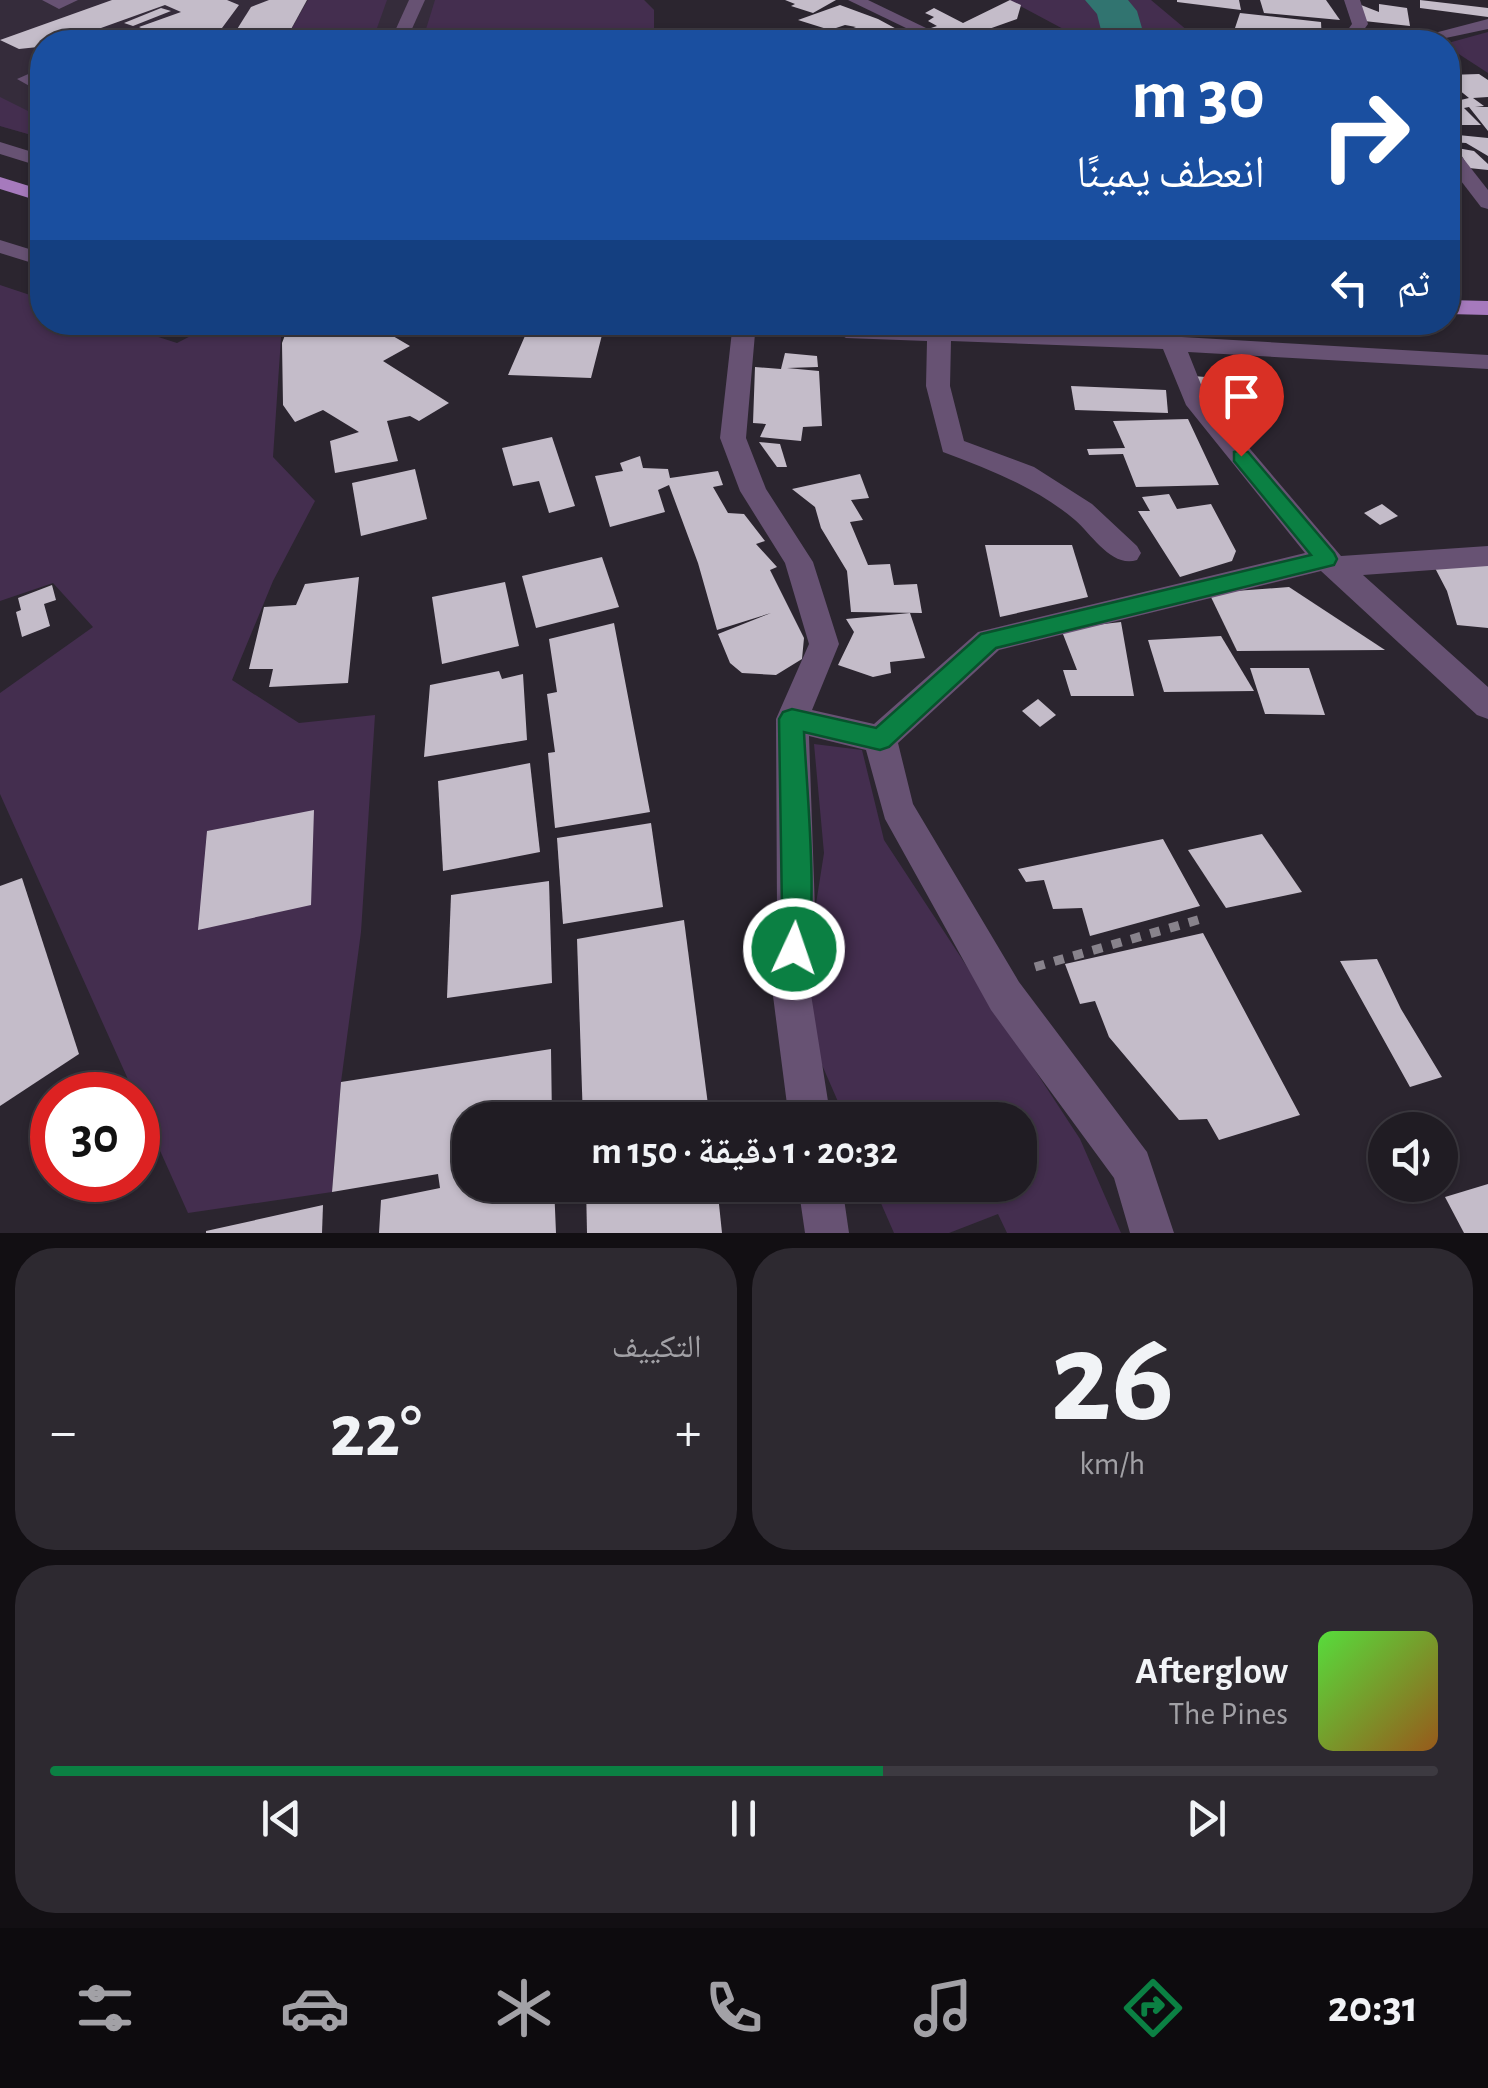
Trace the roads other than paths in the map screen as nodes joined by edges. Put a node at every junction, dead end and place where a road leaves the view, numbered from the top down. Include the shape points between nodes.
1 (50, 0) edge
2 (70, 0) edge
3 (417, 0) edge
4 (856, 0) edge
5 (1352, 0) edge
6 (1488, 24) edge
7 (403, 30) edge
8 (922, 30) edge
9 (1356, 30) edge
10 (1460, 30) edge
11 (0, 148) edge
12 (30, 157) edge
13 (1460, 167) edge
14 (0, 183) edge
15 (30, 192) edge
16 (1488, 203) edge
17 (0, 246) edge
18 (30, 256) edge
19 (1460, 307) edge
20 (1488, 308) edge
21 (744, 335) edge
22 (920, 335) edge
23 (939, 336) junction
24 (1170, 336) edge
25 (1488, 362) edge
26 (1127, 553) dead end
27 (1488, 556) edge
28 (1330, 563) junction
29 (1486, 702) edge
30 (792, 719) junction
31 (880, 739) junction
32 (807, 1102) edge
33 (822, 1202) edge
34 (827, 1233) edge
35 (1152, 1233) edge

1 - 2 street
3 - 7 street
4 - 8 street
5 - 9 street via 1360,24
6 - 10 street
11 - 12 street
13 - 16 street
14 - 15 main road
17 - 18 street
19 - 20 main road
21 - 30 street via 733,438 752,491 798,562 824,644
22 - 23 street
23 - 24 street
23 - 26 street via 938,386 952,446 1024,473 1082,510
24 - 25 street
24 - 28 street via 1195,399
27 - 28 street
28 - 29 street
28 - 31 street via 989,640
30 - 31 street
30 - 32 street via 791,988
31 - 35 street via 898,808 996,978 1132,1167
33 - 34 street

